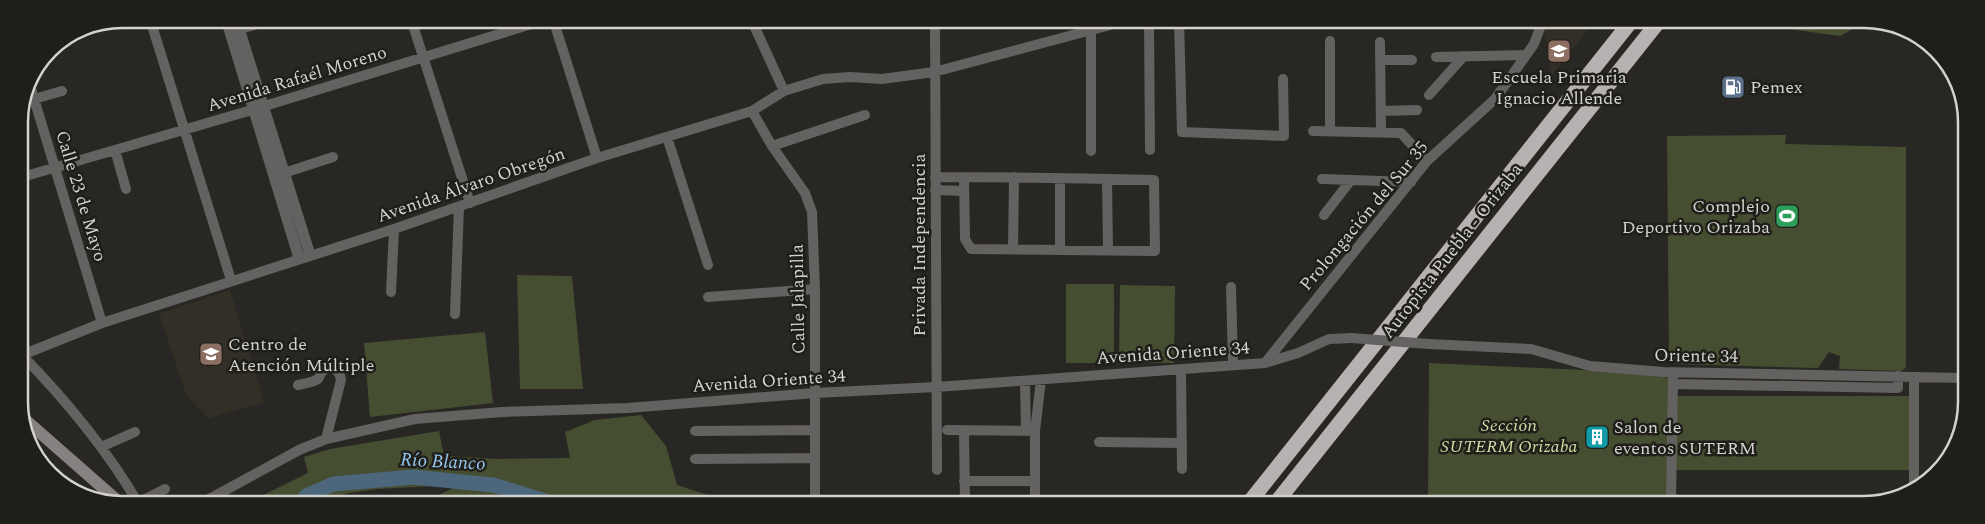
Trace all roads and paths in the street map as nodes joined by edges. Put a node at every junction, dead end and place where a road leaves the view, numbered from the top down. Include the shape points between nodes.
1 (153, 28) edge
2 (229, 28) edge
3 (239, 28) edge
4 (415, 28) edge
5 (519, 28) edge
6 (556, 28) edge
7 (755, 28) edge
8 (934, 28) edge
9 (1099, 28) edge
10 (1149, 28) edge
11 (1179, 28) edge
12 (1540, 28) edge
13 (1626, 28) edge
14 (1653, 28) edge
15 (1091, 30) junction
16 (1330, 41) dead end
17 (1380, 42) dead end
18 (1526, 55) junction
19 (1464, 56) junction
20 (424, 57) junction
21 (1436, 57) dead end
22 (1380, 60) junction
23 (1412, 60) dead end
24 (934, 72) junction
25 (1283, 79) dead end
26 (62, 91) dead end
27 (784, 91) junction
28 (32, 93) edge
29 (1429, 95) dead end
30 (34, 98) junction
31 (259, 108) junction
32 (1417, 110) dead end
33 (752, 111) junction
34 (1381, 111) junction
35 (866, 115) dead end
36 (184, 130) junction
37 (1313, 131) dead end
38 (1330, 131) junction
39 (1381, 131) junction
40 (667, 137) junction
41 (772, 146) junction
42 (114, 150) junction
43 (1150, 150) dead end
44 (1092, 151) dead end
45 (333, 157) dead end
46 (597, 158) junction
47 (1427, 161) junction
48 (54, 166) junction
49 (284, 173) junction
50 (28, 175) edge
51 (935, 177) junction
52 (964, 177) junction
53 (1014, 177) junction
54 (1060, 178) junction
55 (1107, 178) junction
56 (1322, 179) dead end
57 (1352, 180) junction
58 (1411, 182) junction
59 (126, 189) dead end
60 (935, 190) junction
61 (963, 191) junction
62 (470, 203) junction
63 (460, 207) junction
64 (1324, 215) dead end
65 (394, 229) junction
66 (1013, 249) junction
67 (1060, 249) junction
68 (1108, 250) junction
69 (304, 256) junction
70 (708, 265) dead end
71 (231, 280) junction
72 (1231, 287) dead end
73 (815, 290) junction
74 (391, 292) dead end
75 (708, 297) dead end
76 (455, 314) dead end
77 (102, 323) junction
78 (1429, 344) joint
79 (28, 351) edge
80 (28, 362) edge
81 (1265, 363) junction
82 (1233, 365) junction
83 (1181, 369) junction
84 (1673, 372) junction
85 (1722, 373) junction
86 (1780, 374) junction
87 (1803, 374) junction
88 (1898, 376) junction
89 (1914, 377) junction
90 (1958, 378) edge
91 (1041, 380) junction
92 (1026, 381) junction
93 (1673, 384) junction
94 (1722, 385) junction
95 (298, 386) dead end
96 (1780, 386) junction
97 (1802, 386) junction
98 (936, 387) junction
99 (815, 393) junction
100 (30, 424) edge
101 (814, 430) junction
102 (947, 430) dead end
103 (695, 431) dead end
104 (964, 431) junction
105 (1031, 431) junction
106 (135, 432) dead end
107 (326, 439) junction
108 (1099, 442) dead end
109 (1182, 444) junction
110 (101, 447) junction
111 (814, 458) junction
112 (695, 459) dead end
113 (1182, 469) dead end
114 (937, 470) dead end
115 (964, 481) junction
116 (1035, 481) junction
117 (1914, 482) edge
118 (165, 489) dead end
119 (112, 496) edge
120 (133, 496) edge
121 (152, 496) edge
122 (215, 496) edge
123 (814, 496) edge
124 (964, 496) edge
125 (1035, 496) edge
126 (1254, 496) edge
127 (1280, 496) edge
128 (1671, 496) edge

1 - 36 street
2 - 31 street
3 - 31 street
4 - 20 street
5 - 20 street, Avenida Rafaél Moreno
6 - 46 street
7 - 27 street
8 - 24 street, Privada Independencia
9 - 15 street, Avenida Álvaro Obregón
10 - 43 street
11 - 25 street via 1182,132 1284,136
12 - 18 street, Prolongación del Sur 35
13 - 126 highway, Autopista Puebla - Orizaba
14 - 127 highway, Autopista Puebla - Orizaba
15 - 24 street, Avenida Álvaro Obregón
15 - 44 street
16 - 38 street
17 - 22 street
18 - 19 street
18 - 47 street, Prolongación del Sur 35 via 1495,100
19 - 21 street
19 - 29 street
20 - 31 street, Avenida Rafaél Moreno
20 - 62 street
22 - 23 street
22 - 34 street
24 - 27 street, Avenida Álvaro Obregón via 882,79 834,77
24 - 51 street, Privada Independencia
26 - 30 street
27 - 33 street, Avenida Álvaro Obregón
28 - 30 street, Calle 23 de Mayo
30 - 48 street, Calle 23 de Mayo
31 - 36 street, Avenida Rafaél Moreno
31 - 49 street
31 - 69 street
32 - 34 street
33 - 40 street, Avenida Álvaro Obregón
33 - 41 street, Calle Jalapilla
34 - 39 street
35 - 41 street
36 - 42 street, Avenida Rafaél Moreno
36 - 71 street
37 - 38 street
38 - 39 street
39 - 47 street via 1401,133
40 - 46 street, Avenida Álvaro Obregón
40 - 70 street
41 - 73 street, Calle Jalapilla via 810,204
42 - 48 street, Avenida Rafaél Moreno
42 - 59 street
45 - 49 street
46 - 62 street, Avenida Álvaro Obregón
47 - 58 street, Prolongación del Sur 35
48 - 50 street, Avenida Rafaél Moreno
48 - 77 street, Calle 23 de Mayo
49 - 69 street
51 - 52 street
51 - 60 street, Privada Independencia
52 - 53 street
52 - 61 street
53 - 54 street
53 - 66 street
54 - 55 street
54 - 67 street
55 - 68 street
55 - 68 street via 1154,180 1155,242 1155,251
56 - 57 street
57 - 58 street
57 - 64 street
58 - 81 street, Prolongación del Sur 35
60 - 61 street
60 - 98 street, Privada Independencia
61 - 66 street via 967,245 971,249
62 - 63 street, Avenida Álvaro Obregón
63 - 65 street, Avenida Álvaro Obregón
63 - 76 street
65 - 69 street, Avenida Álvaro Obregón
65 - 74 street
66 - 67 street
67 - 68 street
69 - 71 street, Avenida Álvaro Obregón
71 - 77 street, Avenida Álvaro Obregón
72 - 82 street
73 - 75 street
73 - 99 street, Calle Jalapilla
77 - 79 street, Avenida Álvaro Obregón
78 - 81 street, Avenida Oriente 34, bridge via 1329,339
78 - 84 street, Oriente 34 via 1531,349 1590,366
80 - 110 street
81 - 82 street, Avenida Oriente 34
82 - 83 street, Avenida Oriente 34
83 - 91 street, Avenida Oriente 34
83 - 109 street
84 - 85 street, Oriente 34
84 - 93 street
85 - 86 street, Oriente 34
85 - 94 street
86 - 87 street, Oriente 34
86 - 96 street
87 - 88 street, Oriente 34
87 - 97 street
88 - 89 street, Oriente 34
88 - 97 street via 1898,388
89 - 90 street, Oriente 34
89 - 117 street
91 - 92 street, Avenida Oriente 34
91 - 105 street
92 - 98 street, Avenida Oriente 34
92 - 105 street
93 - 94 street
93 - 128 street
94 - 96 street
95 - 107 street via 318,378 325,369 338,370 341,380
96 - 97 street
98 - 99 street, Avenida Oriente 34
98 - 114 street, Privada Independencia
99 - 101 street, Calle Jalapilla
99 - 107 street, Avenida Oriente 34 via 628,408 452,415 415,419
100 - 119 main road
101 - 103 street
101 - 111 street, Calle Jalapilla
102 - 104 street
104 - 105 street
104 - 115 street
105 - 116 street
106 - 110 street
107 - 122 street, Avenida Oriente 34 via 299,450
108 - 109 street
109 - 113 street
110 - 120 street
111 - 112 street
111 - 123 street, Calle Jalapilla
115 - 116 street
115 - 124 street
116 - 125 street
118 - 121 street

